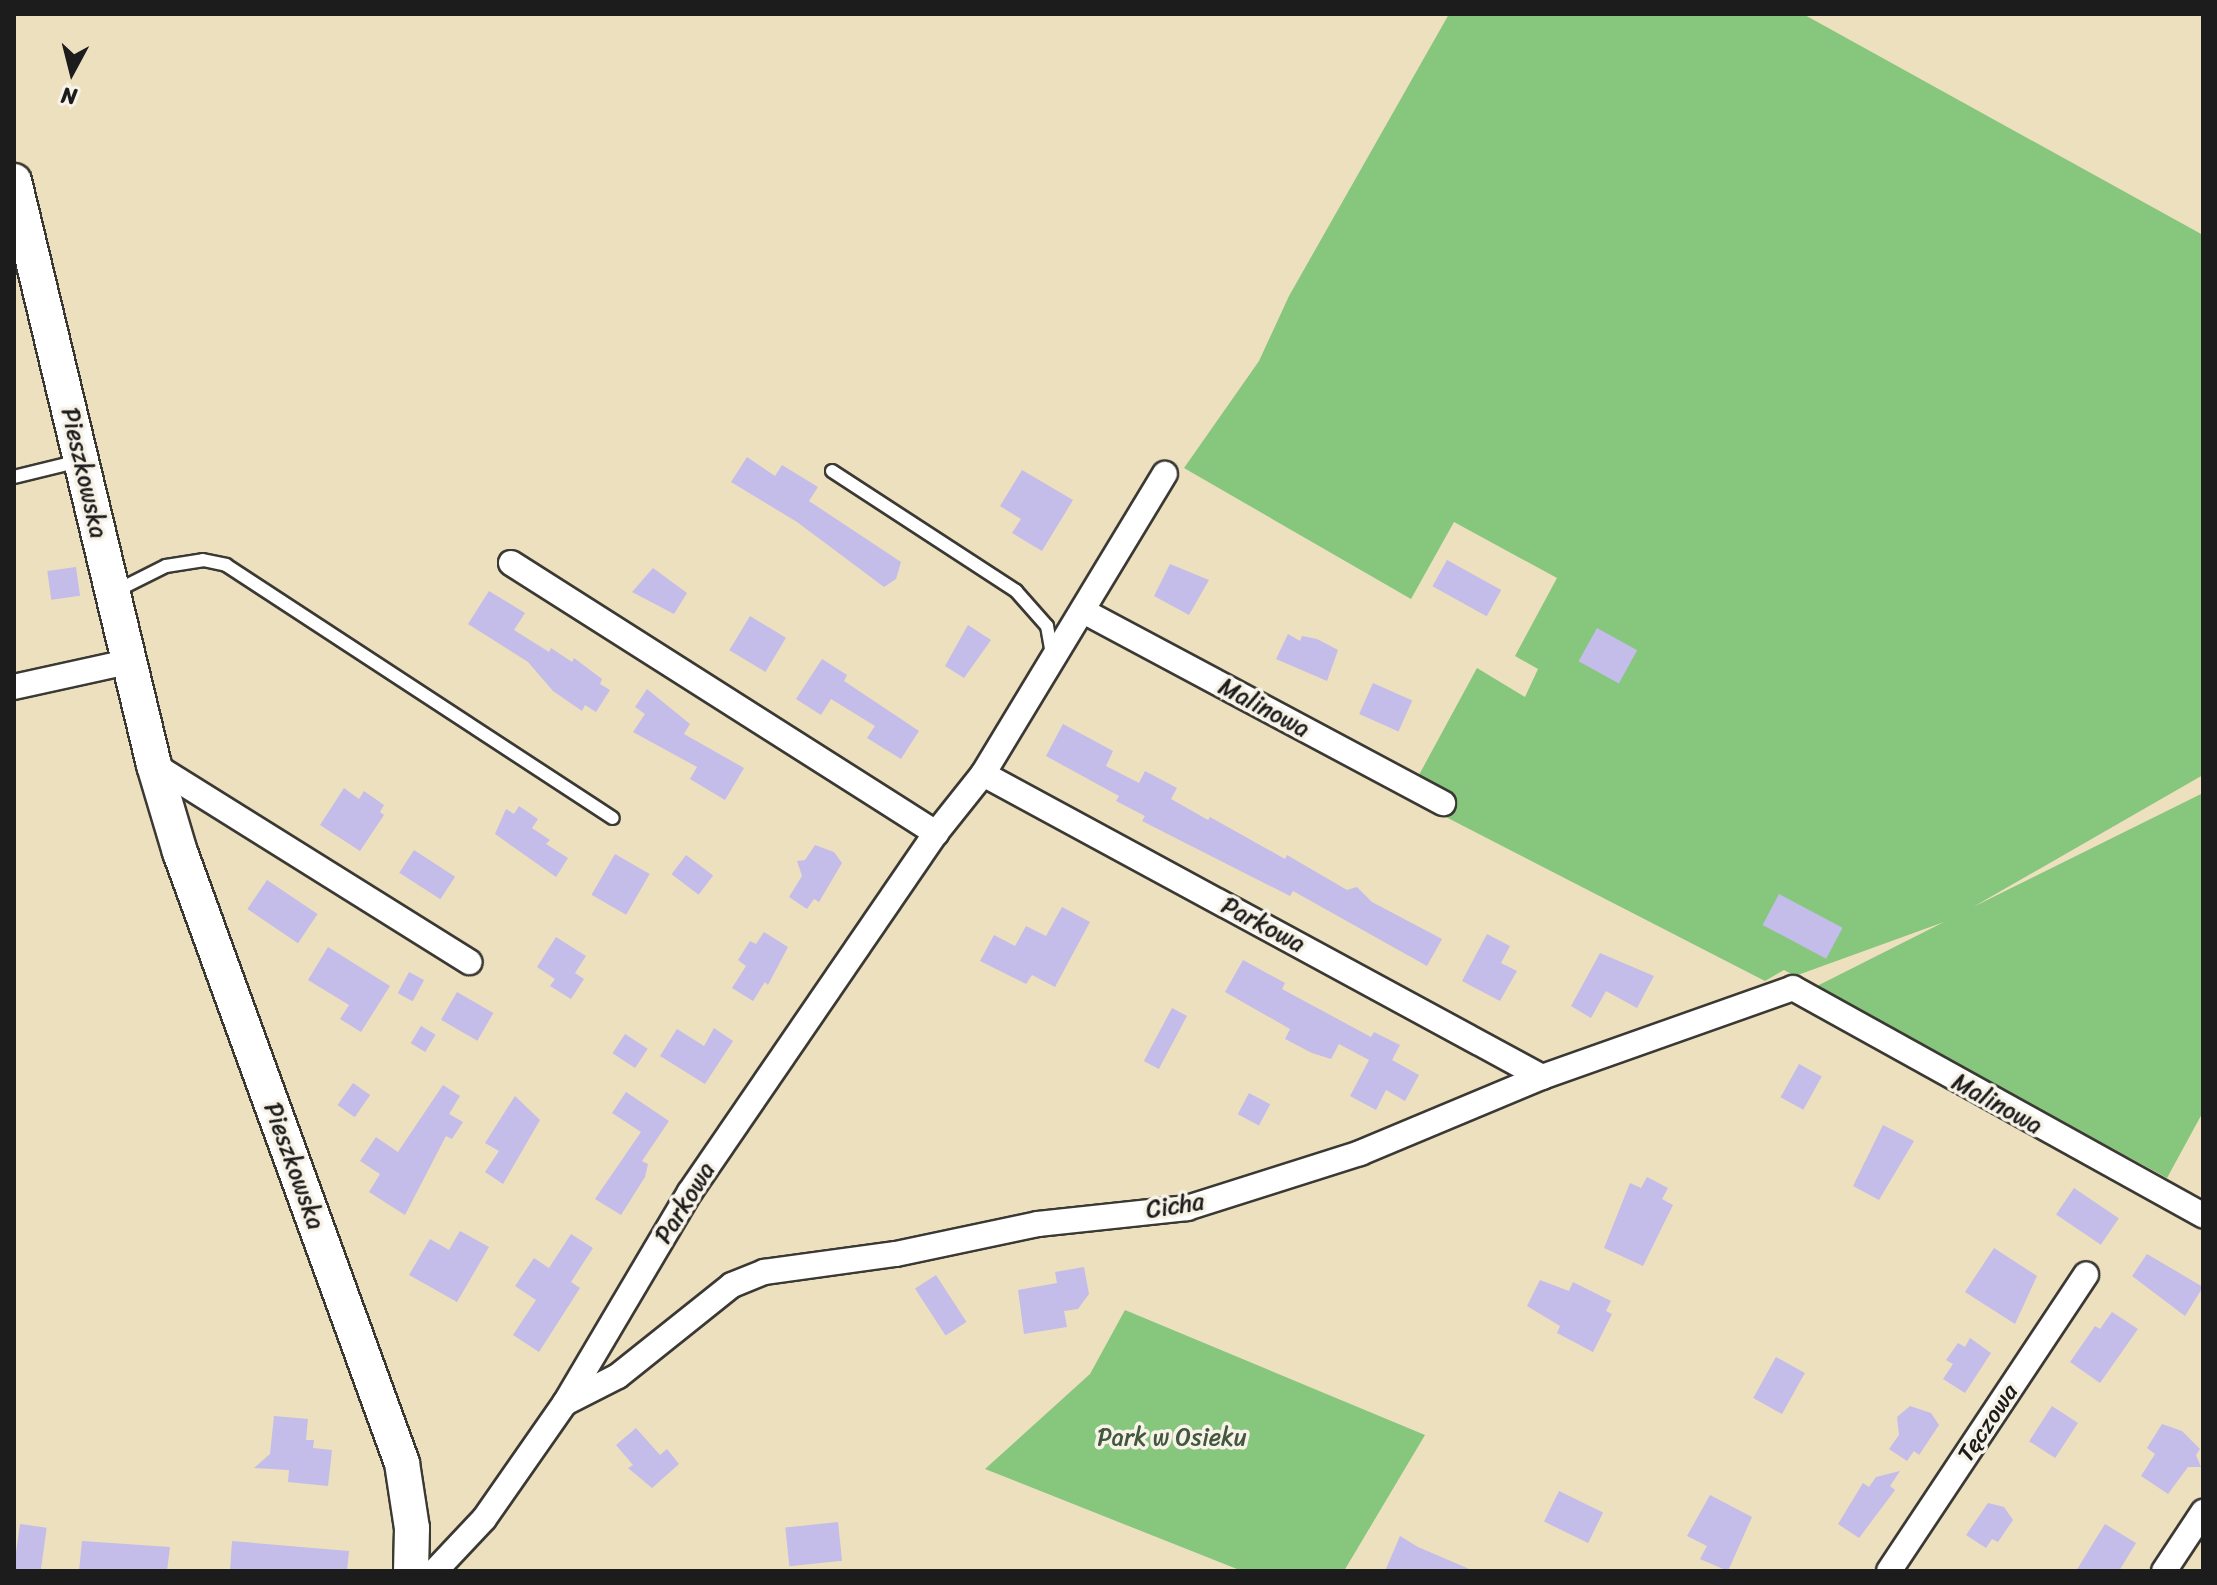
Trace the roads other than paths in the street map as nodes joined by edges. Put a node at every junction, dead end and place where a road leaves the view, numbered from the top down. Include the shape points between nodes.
1 (14, 181) edge
2 (18, 219) edge
3 (82, 460) junction
4 (832, 471) dead end
5 (1165, 474) dead end
6 (14, 477) edge
7 (511, 563) dead end
8 (113, 592) junction
9 (1085, 612) junction
10 (128, 662) junction
11 (1053, 662) junction
12 (14, 687) edge
13 (154, 765) junction
14 (983, 774) junction
15 (1443, 803) dead end
16 (612, 818) dead end
17 (936, 833) junction
18 (469, 962) dead end
19 (1793, 988) joint
20 (1542, 1077) junction
21 (2203, 1215) edge
22 (2086, 1275) dead end
23 (565, 1403) junction
24 (2203, 1512) edge
25 (411, 1571) edge
26 (435, 1571) edge
27 (1889, 1571) edge
28 (2164, 1571) edge

1 - 2 street, Pieszkowska
2 - 3 street, Pieszkowska
3 - 6 lane
3 - 8 street, Pieszkowska
4 - 11 lane via 1016,591 1047,626
5 - 9 street, Parkowa
7 - 17 street
8 - 10 street, Pieszkowska
8 - 16 lane via 166,566 203,560 226,565
9 - 11 street, Parkowa
9 - 15 street, Malinowa
10 - 12 street
10 - 13 street, Pieszkowska
11 - 14 street, Parkowa
13 - 18 street
13 - 25 street, Pieszkowska via 180,852 402,1463 409,1491
14 - 17 street, Parkowa
14 - 20 street, Parkowa
17 - 23 street, Parkowa via 690,1192
19 - 20 street, Cicha
19 - 21 street, Malinowa
20 - 23 street, Cicha via 1360,1153 1187,1208 1038,1224 744,1279 618,1376
22 - 27 street, Tęczowa
23 - 26 street, Parkowa via 484,1519
24 - 28 street

